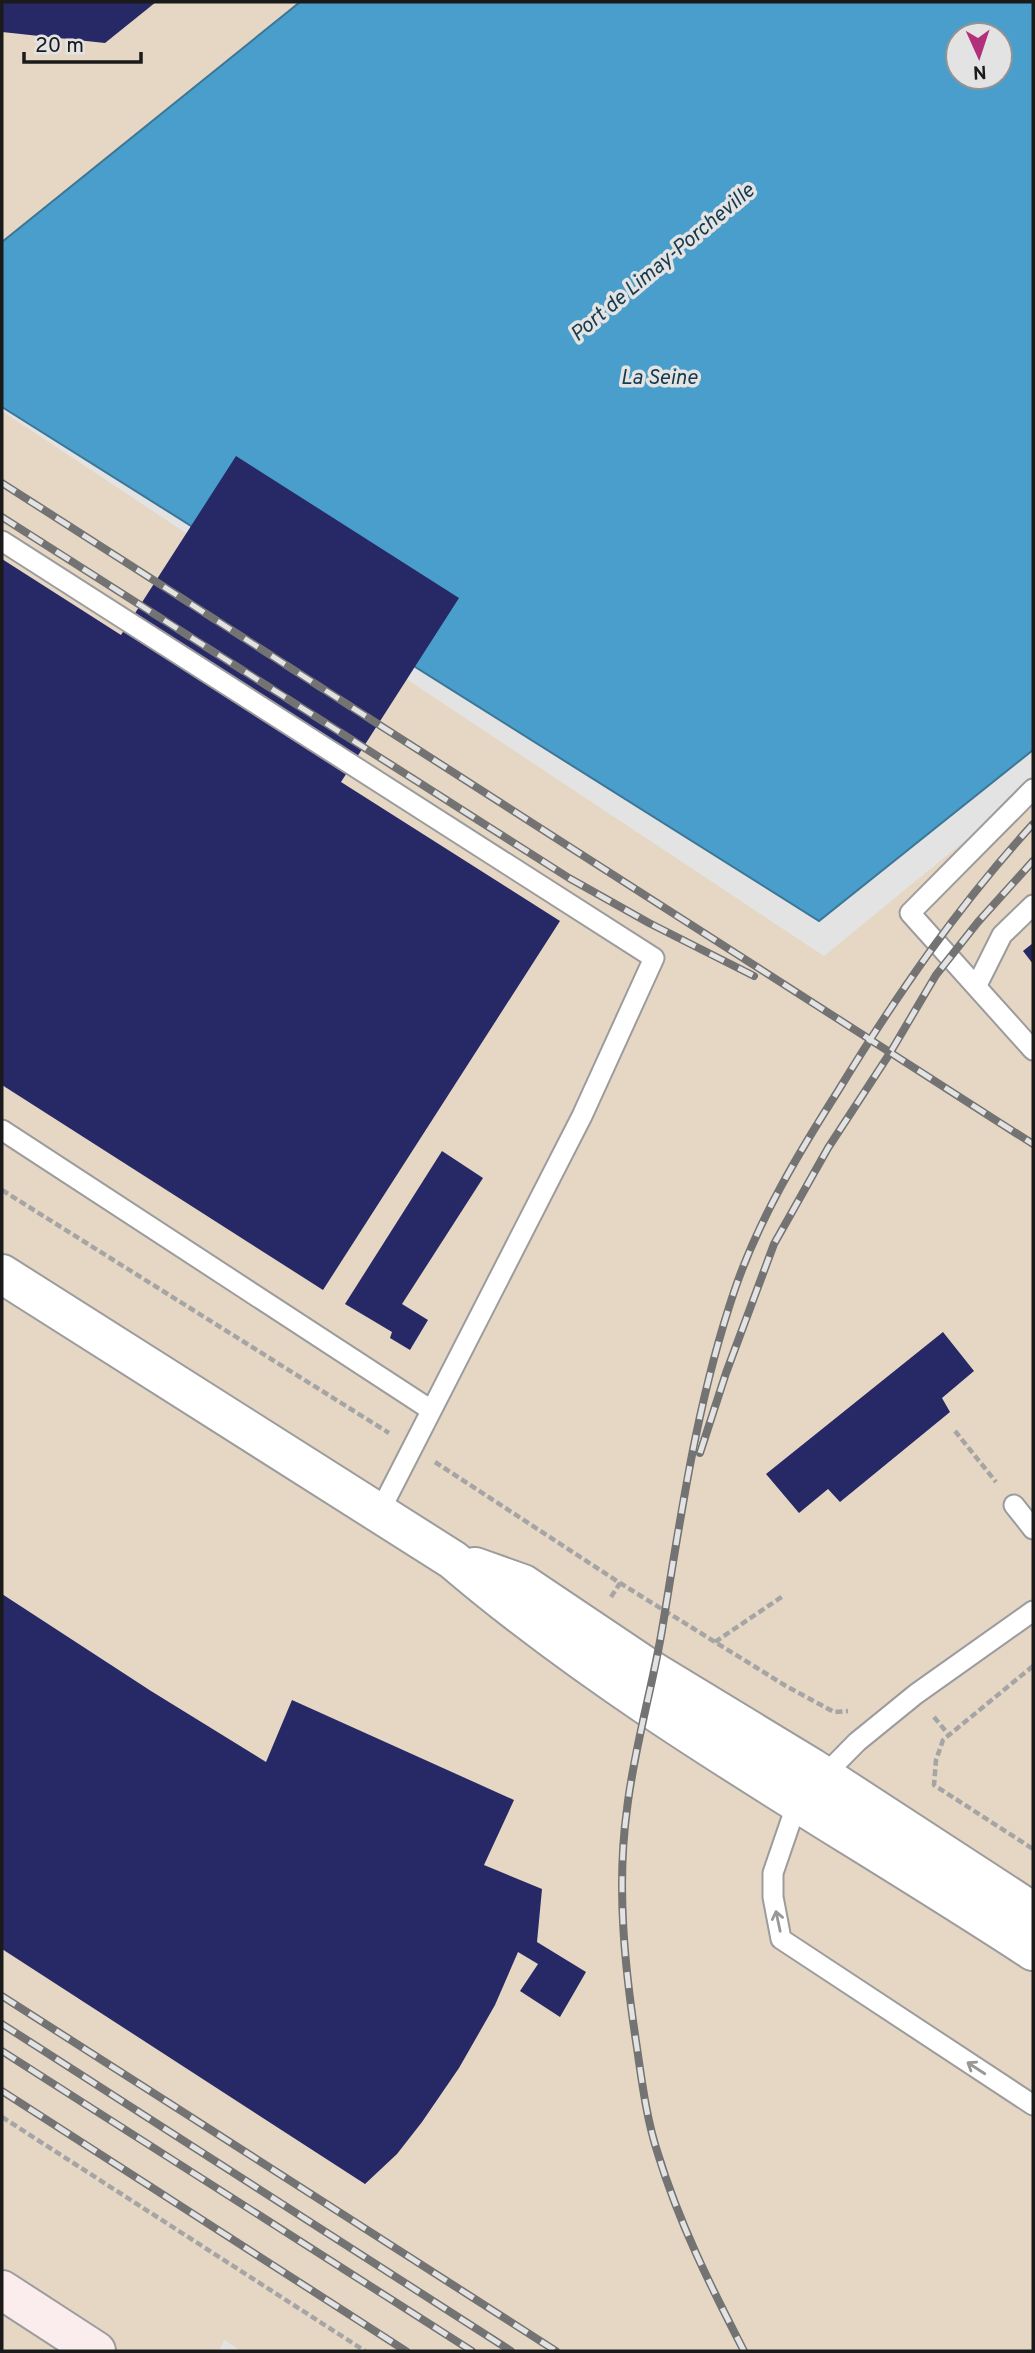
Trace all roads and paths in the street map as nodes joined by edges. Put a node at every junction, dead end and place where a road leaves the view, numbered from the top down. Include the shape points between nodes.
1 (2, 541) edge
2 (1033, 789) edge
3 (1033, 905) edge
4 (978, 985) junction
5 (1033, 1050) edge
6 (2, 1130) edge
7 (2, 1190) edge
8 (2, 1274) edge
9 (431, 1410) junction
10 (955, 1431) dead end
11 (412, 1448) junction
12 (1014, 1506) joint
13 (379, 1513) junction
14 (1033, 1529) edge
15 (453, 1560) junction
16 (783, 1596) dead end
17 (1033, 1611) edge
18 (715, 1642) junction
19 (1033, 1666) edge
20 (861, 1711) dead end
21 (824, 1775) junction
22 (797, 1803) junction
23 (1033, 1849) edge
24 (1033, 1912) edge
25 (1033, 1951) edge
26 (1033, 2105) edge
27 (2, 2117) edge
28 (2, 2290) edge
29 (96, 2351) edge
30 (365, 2351) edge

1 - 9 lane via 654,958 582,1116
2 - 4 lane via 910,913
3 - 4 lane via 1002,935
4 - 5 lane
6 - 9 lane
7 - 11 path
8 - 13 street
9 - 11 lane
10 - 12 path
11 - 13 lane
11 - 18 path
12 - 14 lane
13 - 15 street
15 - 21 street via 523,1584 654,1672
15 - 22 street via 511,1609 646,1706
16 - 18 path
17 - 21 lane via 916,1694
18 - 20 path via 834,1712
19 - 23 path via 943,1740 934,1785
21 - 22 lane
21 - 24 street
22 - 25 street
26 -> 22 lane via 781,1939 773,1873
27 - 30 path
28 - 29 main road

